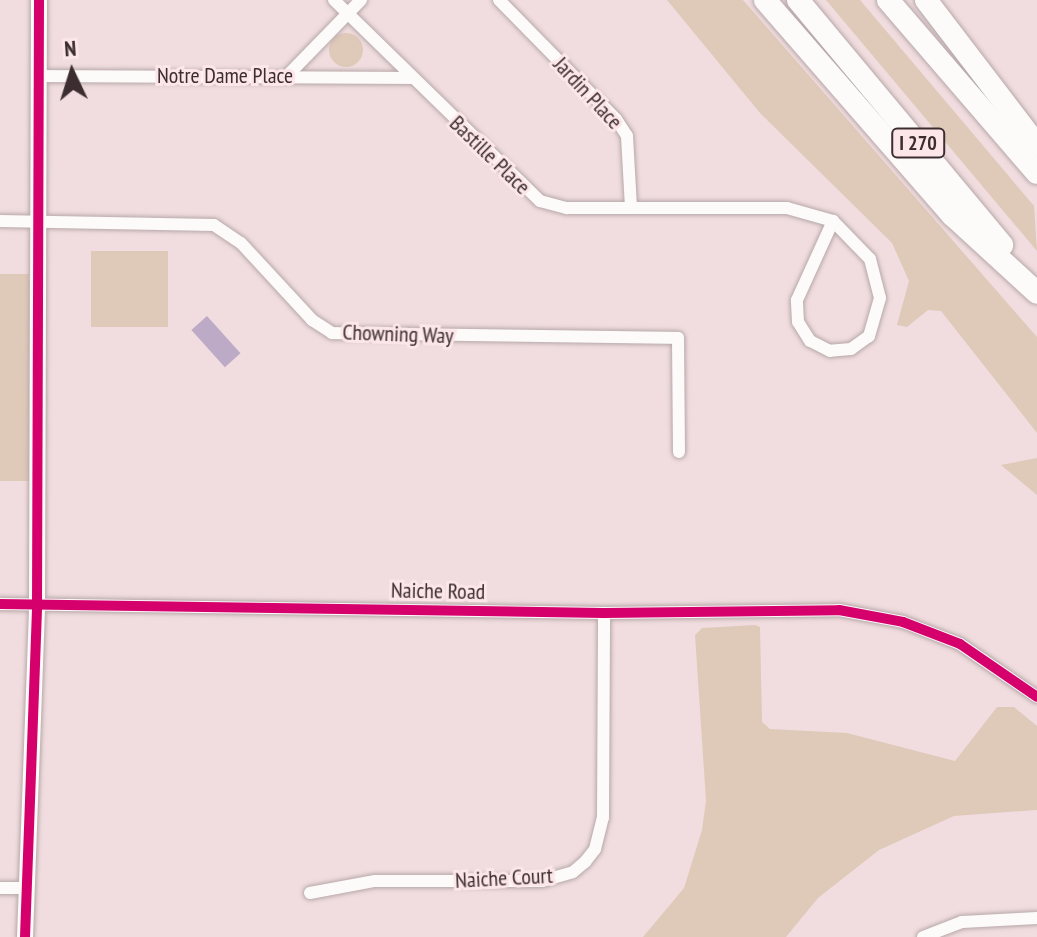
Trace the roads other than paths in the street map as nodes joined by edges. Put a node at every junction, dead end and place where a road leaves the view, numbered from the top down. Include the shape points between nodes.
1 (39, 0) edge
2 (334, 0) edge
3 (361, 0) edge
4 (499, 0) edge
5 (765, 0) edge
6 (798, 0) edge
7 (888, 0) edge
8 (926, 0) edge
9 (348, 14) junction
10 (39, 76) junction
11 (287, 76) junction
12 (411, 78) junction
13 (1037, 145) edge
14 (1037, 173) edge
15 (631, 207) junction
16 (0, 221) edge
17 (833, 221) junction
18 (39, 222) junction
19 (1037, 287) edge
20 (1037, 293) edge
21 (679, 452) dead end
22 (0, 604) edge
23 (37, 604) junction
24 (604, 613) junction
25 (1037, 697) edge
26 (0, 888) edge
27 (27, 888) junction
28 (310, 893) dead end
29 (1037, 918) edge
30 (25, 937) edge
31 (923, 937) edge

1 - 10 street
2 - 9 street, Bastille Place
3 - 9 street
4 - 15 street, Jardin Place via 622,128 630,156
5 - 20 highway via 952,215
6 - 19 highway, I 270
7 - 14 highway
8 - 13 highway
9 - 11 street
9 - 12 street, Bastille Place
10 - 11 street, Notre Dame Place
10 - 18 street
11 - 12 street, Notre Dame Place
12 - 15 street, Bastille Place via 540,201 567,208
15 - 17 street, Bastille Place via 787,208
16 - 18 street, Chowning Way
17 - 17 street, Bastille Place via 870,259 880,298 869,336 851,349 830,351 804,332 797,300
18 - 21 street, Chowning Way via 214,225 241,243 312,320 332,333 678,338
18 - 23 street
22 - 23 street, Naiche Road
23 - 24 street, Naiche Road
23 - 27 street
24 - 25 street, Naiche Road via 839,610 903,622 960,644
24 - 28 street, Naiche Court via 603,818 595,849 585,862 573,872 542,881 375,881
26 - 27 street
27 - 30 street
29 - 31 street via 962,922

